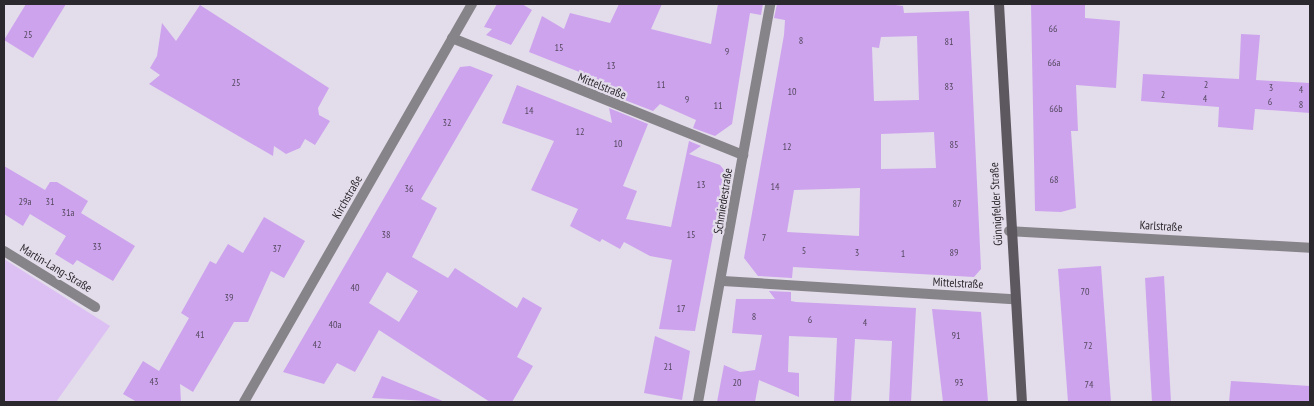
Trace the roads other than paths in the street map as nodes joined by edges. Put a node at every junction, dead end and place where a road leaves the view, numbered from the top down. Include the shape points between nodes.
1 (472, 4) edge
2 (770, 4) edge
3 (999, 4) edge
4 (452, 38) junction
5 (743, 155) junction
6 (1010, 231) junction
7 (1310, 248) edge
8 (4, 251) edge
9 (722, 281) junction
10 (1013, 298) junction
11 (96, 307) dead end
12 (244, 402) edge
13 (698, 402) edge
14 (1022, 402) edge

1 - 4 street, Kirchstraße
2 - 5 street, Schmiedestraße
3 - 6 street, Günnigfelder Straße
4 - 5 street, Mittelstraße
4 - 12 street, Kirchstraße
5 - 9 street, Schmiedestraße
6 - 7 street, Karlstraße
6 - 10 street, Günnigfelder Straße
8 - 11 street, Martin-Lang-Straße
9 - 10 street, Mittelstraße
9 - 13 street, Schmiedestraße
10 - 14 street, Günnigfelder Straße

